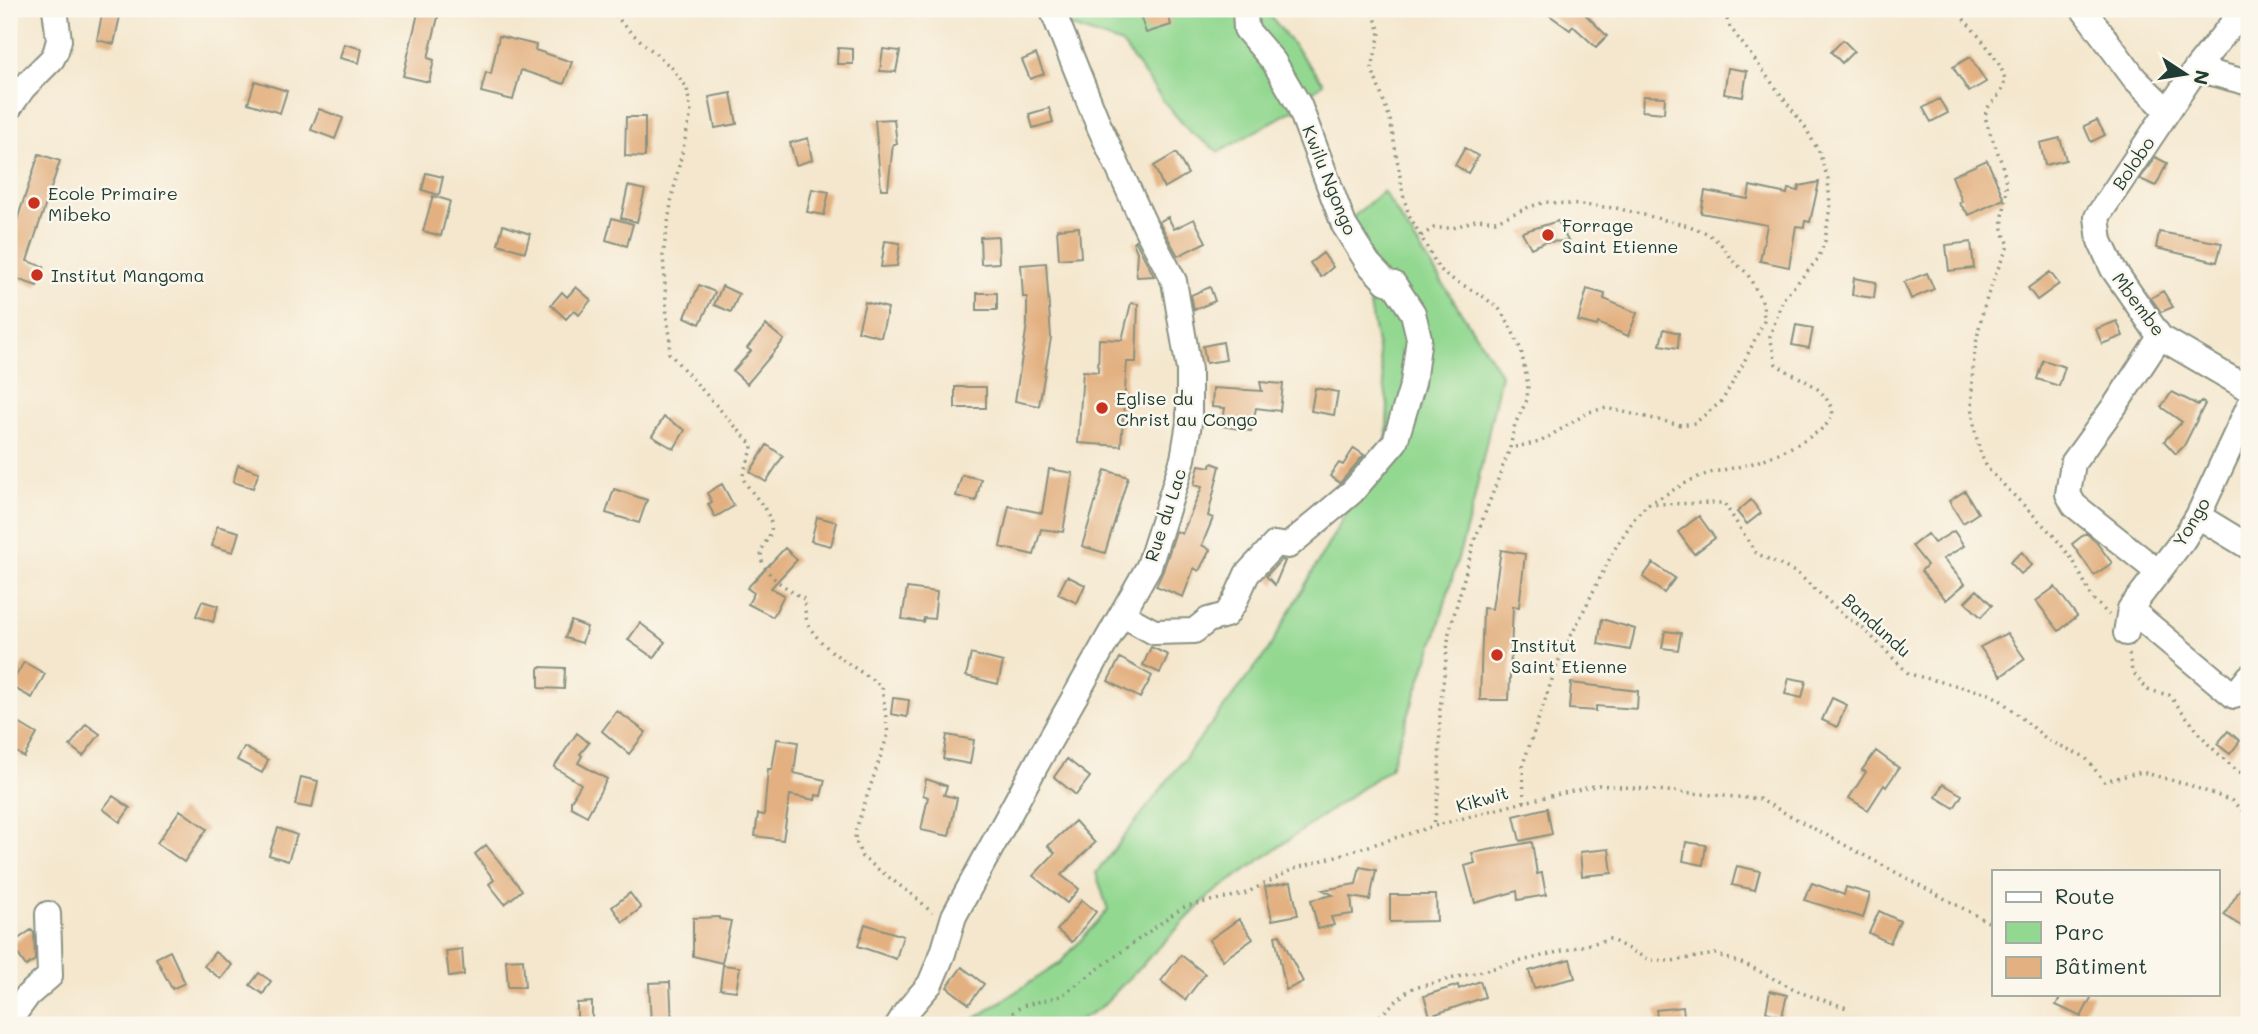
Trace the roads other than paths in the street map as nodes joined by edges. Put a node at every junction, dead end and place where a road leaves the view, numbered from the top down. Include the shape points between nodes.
1 (54, 9) edge
2 (1052, 9) edge
3 (1245, 9) edge
4 (2083, 9) edge
5 (2244, 9) edge
6 (2196, 69) junction
7 (2249, 83) edge
8 (16, 85) edge
9 (9, 108) edge
10 (2168, 111) junction
11 (2097, 217) joint
12 (2161, 337) junction
13 (2249, 389) edge
14 (2249, 406) edge
15 (2198, 516) junction
16 (2249, 547) edge
17 (2158, 572) junction
18 (1123, 615) junction
19 (2244, 693) edge
20 (48, 914) dead end
21 (9, 1021) edge
22 (898, 1025) edge

1 - 8 street via 59,40 56,51 52,59
2 - 18 street, Rue du Lac via 1099,126 1174,281 1189,370 1189,423 1182,459 1149,566
3 - 18 street, Kwilu Ngongo via 1247,29 1299,104 1344,225 1368,263 1394,284 1413,313 1419,338 1413,383 1395,442 1352,492 1288,546 1275,544 1263,556 1247,574 1226,615 1208,620 1194,631 1154,632
4 - 10 street via 2135,79
5 - 6 street, Bolobo
6 - 7 street
6 - 10 street, Bolobo
8 - 9 street
10 - 11 street, Bolobo
11 - 12 street, Mbembe via 2100,242 2113,269
12 - 13 street, Mbembe
12 - 17 street via 2073,463 2068,484 2074,505
14 - 15 street, Yongo
15 - 16 street
15 - 17 street, Yongo
17 - 19 street, Yongo via 2128,621
18 - 22 street, Rue du Lac via 949,929 930,984
20 - 21 street via 50,976

